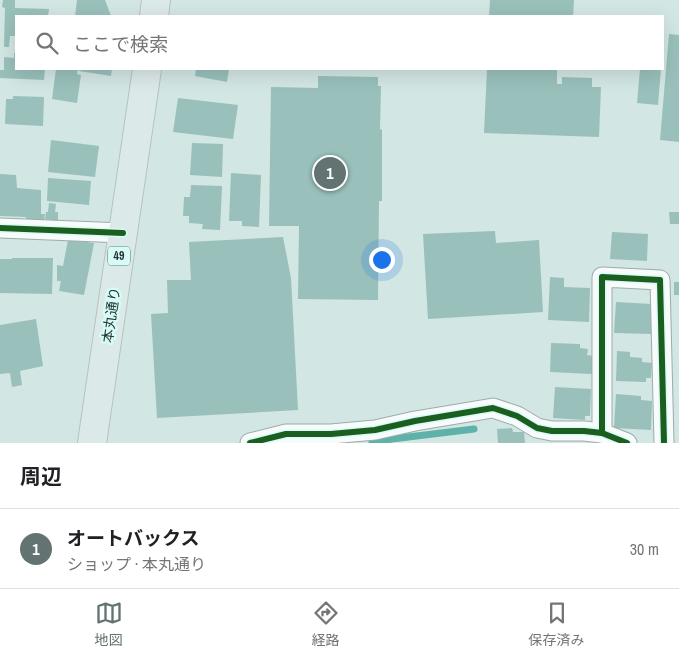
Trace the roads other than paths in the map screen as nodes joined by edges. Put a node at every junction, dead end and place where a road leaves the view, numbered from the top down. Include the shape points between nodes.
1 (156, 0) edge
2 (154, 15) edge
3 (146, 70) edge
4 (0, 228) edge
5 (123, 233) junction
6 (602, 433) junction
7 (537, 436) edge
8 (332, 438) edge
9 (92, 443) edge
10 (250, 443) edge
11 (627, 443) edge
12 (664, 443) edge

1 - 2 main road
3 - 5 main road, 本丸通り / 49
4 - 5 street
5 - 9 main road, 本丸通り / 49
6 - 7 street via 552,431
6 - 11 street
6 - 12 street via 602,277 660,280
7 - 8 street via 517,416 493,408
8 - 10 street via 286,434

